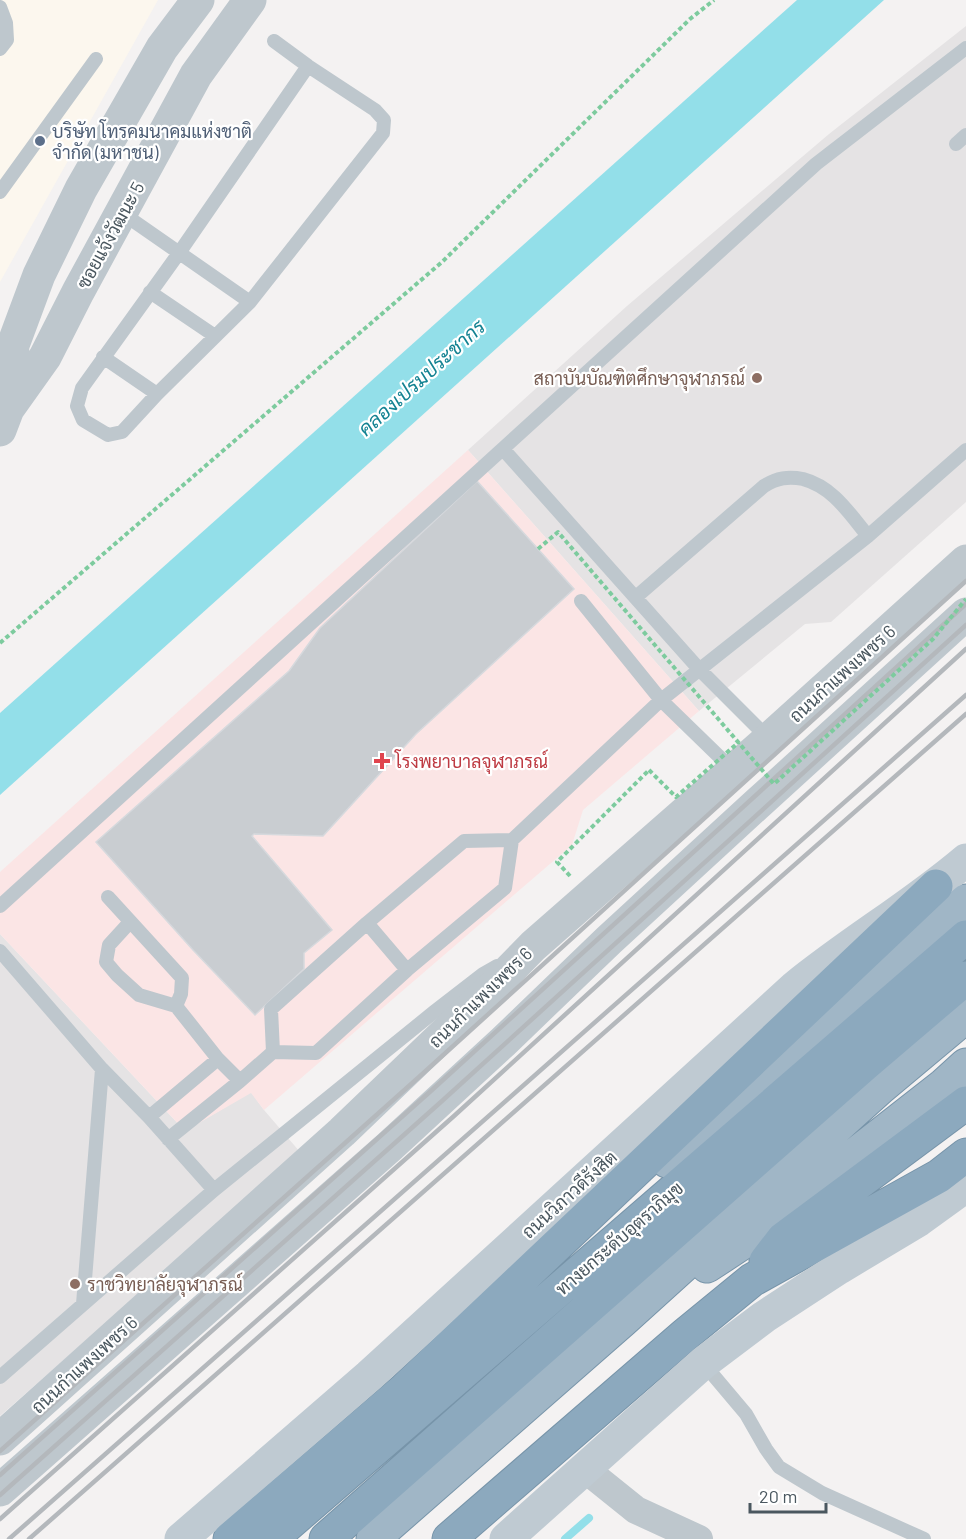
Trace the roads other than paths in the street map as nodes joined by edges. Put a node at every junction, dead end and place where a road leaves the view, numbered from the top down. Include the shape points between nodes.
1 (198, 0) edge
2 (250, 0) edge
3 (0, 7) edge
4 (274, 41) dead end
5 (966, 48) edge
6 (0, 49) edge
7 (96, 59) dead end
8 (308, 66) junction
9 (0, 192) edge
10 (122, 213) junction
11 (179, 253) junction
12 (150, 292) junction
13 (250, 302) junction
14 (215, 336) junction
15 (103, 357) junction
16 (157, 394) junction
17 (3, 420) edge
18 (503, 449) junction
19 (966, 450) edge
20 (868, 536) junction
21 (966, 561) edge
22 (928, 595) junction
23 (636, 597) junction
24 (580, 601) dead end
25 (962, 612) edge
26 (699, 669) junction
27 (661, 699) junction
28 (747, 750) junction
29 (512, 840) junction
30 (966, 860) edge
31 (951, 884) edge
32 (108, 897) dead end
33 (966, 901) edge
34 (0, 906) edge
35 (130, 922) junction
36 (367, 923) junction
37 (966, 937) edge
38 (533, 946) junction
39 (0, 951) edge
40 (407, 970) junction
41 (882, 973) junction
42 (966, 978) edge
43 (176, 1005) junction
44 (966, 1016) edge
45 (273, 1052) junction
46 (218, 1059) junction
47 (966, 1065) edge
48 (102, 1069) junction
49 (240, 1081) junction
50 (966, 1103) edge
51 (149, 1117) junction
52 (168, 1139) junction
53 (966, 1155) edge
54 (966, 1186) edge
55 (214, 1190) junction
56 (752, 1280) junction
57 (83, 1304) junction
58 (623, 1320) junction
59 (703, 1363) junction
60 (0, 1377) edge
61 (0, 1439) edge
62 (585, 1469) junction
63 (0, 1490) edge
64 (181, 1539) edge
65 (231, 1539) edge
66 (271, 1539) edge
67 (326, 1539) edge
68 (373, 1539) edge
69 (449, 1539) edge
70 (507, 1539) edge
71 (699, 1539) edge
72 (924, 1539) edge

1 - 17 street, ซอยแจ้งวัฒนะ 5 via 162,48 81,189 39,275 13,345
2 - 10 street, ซอยแจ้งวัฒนะ 5 via 196,75
3 - 6 lane via 7,40
4 - 8 lane
5 - 18 lane via 816,164
7 - 9 lane
8 - 11 lane
8 - 13 lane via 375,110 384,120 383,133
10 - 11 lane
10 - 17 street, ซอยแจ้งวัฒนะ 5 via 45,357
11 - 12 lane
11 - 13 lane
12 - 14 lane
12 - 15 lane
13 - 14 lane
14 - 16 lane
15 - 16 lane
15 - 16 lane via 82,388 77,405 83,420 108,435 122,432
18 - 23 lane
18 - 34 lane
19 - 20 lane
20 - 23 lane via 827,490 815,483 783,477 764,486
20 - 26 lane
21 - 22 street, ถนนกำแพงเพชร 6
22 - 25 street
22 - 28 street, ถนนกำแพงเพชร 6
23 - 26 lane
24 - 27 lane
25 - 63 street via 388,1147
26 - 27 lane
26 - 28 lane
27 - 28 lane
27 - 29 lane
28 - 38 street, ถนนกำแพงเพชร 6
29 - 36 lane via 464,841
29 - 40 lane via 505,888
30 - 31 main road, ถนนวิภาวดีรังสิต
31 - 41 highway
31 - 64 main road, ถนนวิภาวดีรังสิต via 824,963 795,987 369,1377
31 - 65 highway via 405,1389
32 - 35 lane
33 - 41 highway
35 - 43 lane via 182,978
35 - 43 lane via 109,945 106,962 139,995
36 - 40 lane
36 - 45 lane via 271,1009
37 - 66 highway, ทางยกระดับอุตราภิมุข
38 - 55 lane via 483,974
38 - 61 street, ถนนกำแพงเพชร 6 via 342,1132
39 - 48 lane
40 - 45 lane via 316,1053
41 - 65 highway
42 - 67 highway, ทางยกระดับอุตราภิมุข
43 - 46 lane
44 - 58 highway via 872,1095
45 - 49 lane
46 - 49 lane
46 - 51 lane
47 - 58 highway via 742,1243
48 - 51 lane
48 - 57 lane
49 - 52 lane
50 - 56 highway via 783,1239
51 - 52 lane
52 - 55 lane
53 - 56 highway via 939,1176
54 - 59 main road via 764,1317
55 - 57 lane
56 - 69 highway
57 - 60 lane
58 - 68 highway
59 - 62 main road
59 - 72 lane via 746,1413 779,1467 822,1493
62 - 70 main road
62 - 71 street via 636,1510

